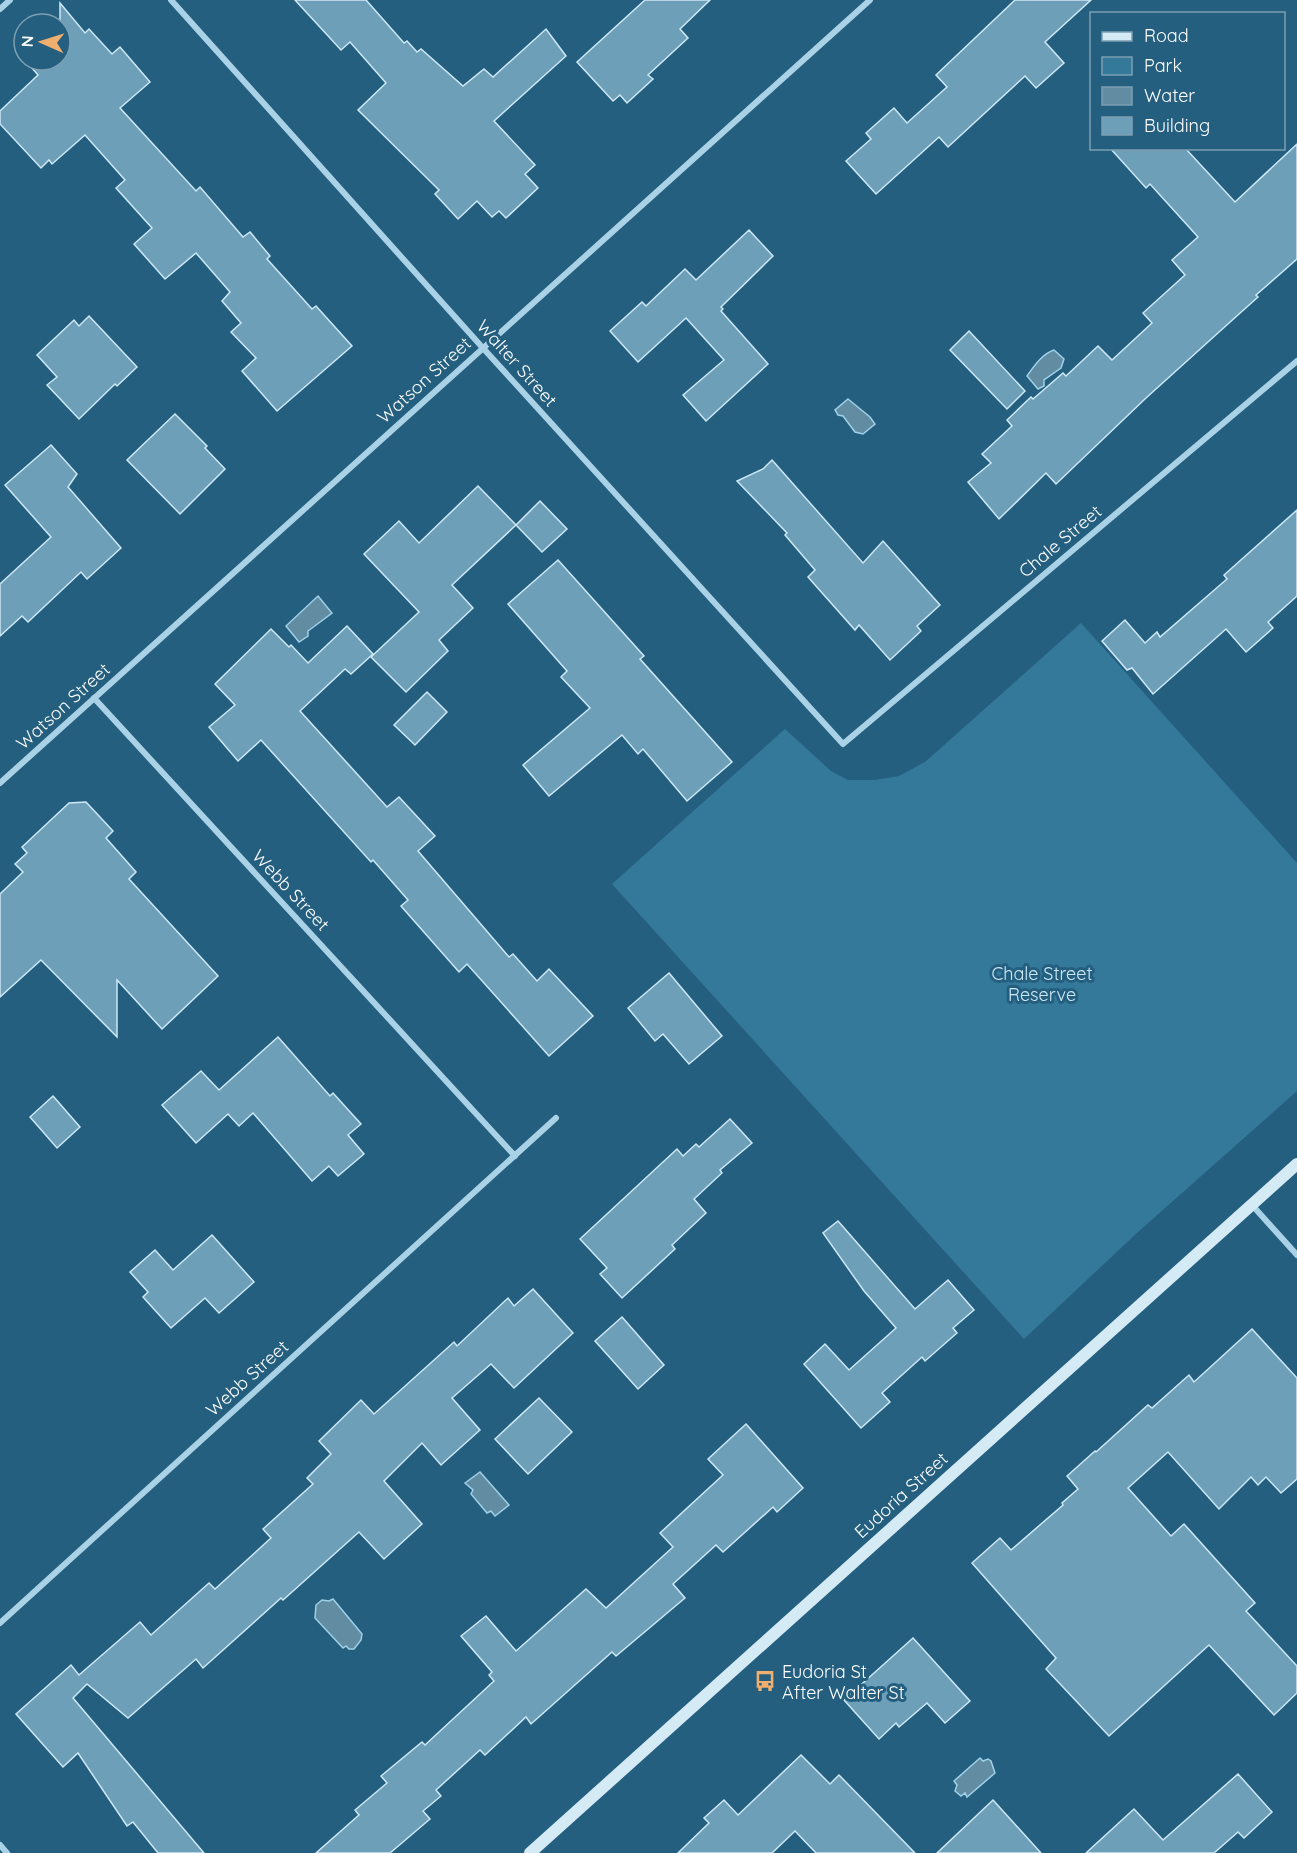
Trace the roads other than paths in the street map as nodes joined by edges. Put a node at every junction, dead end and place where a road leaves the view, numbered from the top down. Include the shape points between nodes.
1 (10, 0) edge
2 (171, 0) edge
3 (870, 0) edge
4 (0, 9) edge
5 (482, 347) junction
6 (1297, 361) edge
7 (94, 699) junction
8 (843, 744) joint
9 (0, 783) edge
10 (556, 1119) dead end
11 (515, 1156) junction
12 (1297, 1164) edge
13 (1252, 1205) junction
14 (1297, 1254) edge
15 (0, 1623) edge
16 (0, 1845) edge
17 (8, 1853) edge
18 (530, 1853) edge

1 - 4 street
2 - 5 street, Walter Street
3 - 5 street, Watson Street
5 - 7 street, Watson Street
5 - 8 street, Walter Street
6 - 8 street, Chale Street
7 - 9 street, Watson Street
7 - 11 street, Webb Street
10 - 11 street, Webb Street
11 - 15 street, Webb Street
12 - 13 main road, Eudoria Street
13 - 14 street
13 - 18 main road, Eudoria Street
16 - 17 street

